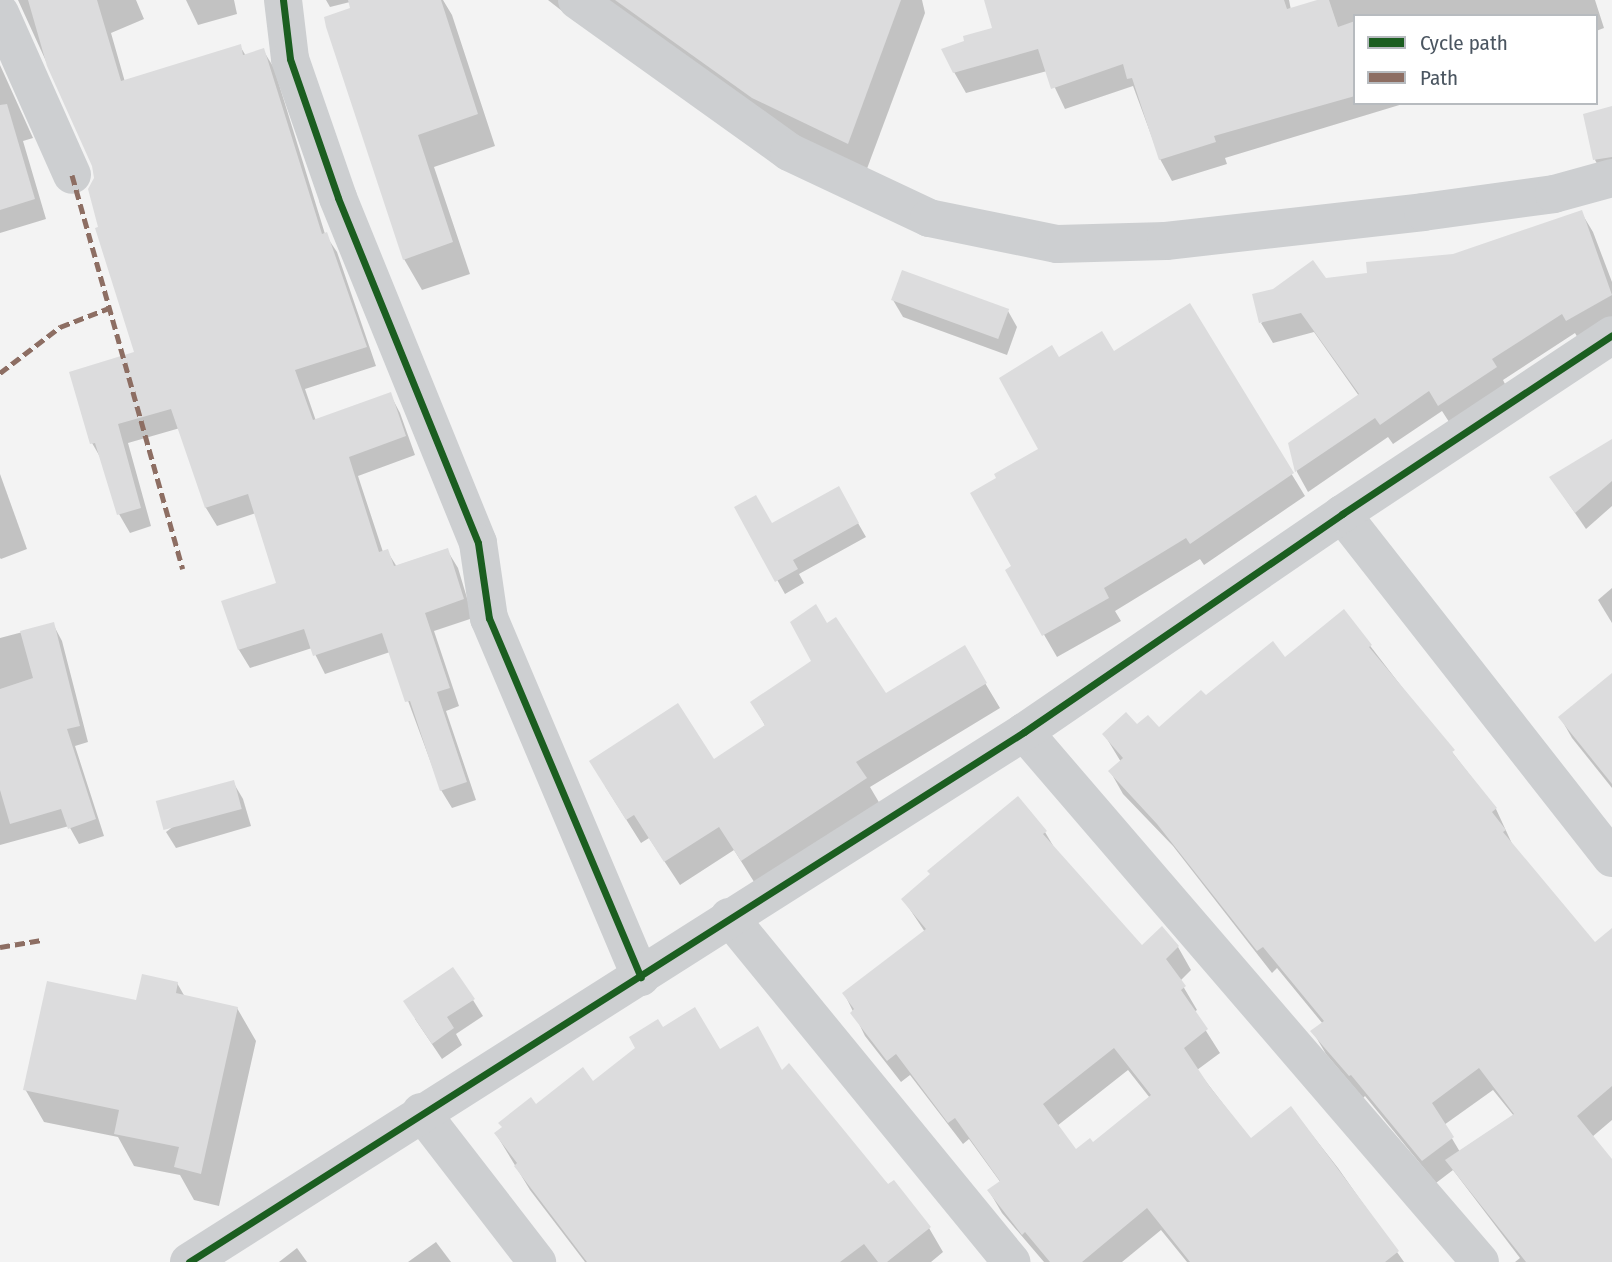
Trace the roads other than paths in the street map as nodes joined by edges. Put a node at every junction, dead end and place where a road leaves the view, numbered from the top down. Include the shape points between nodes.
1 (283, 0) edge
2 (578, 0) edge
3 (0, 13) edge
4 (72, 175) dead end
5 (1612, 178) edge
6 (1612, 335) edge
7 (1342, 514) junction
8 (1024, 732) junction
9 (1612, 858) edge
10 (729, 917) junction
11 (641, 977) junction
12 (421, 1112) junction
13 (189, 1262) edge
14 (537, 1262) edge
15 (1011, 1262) edge
16 (1480, 1262) edge

1 - 11 street via 290,58 338,198 478,543 489,618
2 - 5 street via 789,152 929,218 1057,244 1166,241 1423,212 1554,194
3 - 4 street
6 - 7 street
7 - 8 street
7 - 9 street
8 - 10 street
8 - 16 street
10 - 11 street
10 - 15 street
11 - 12 street
12 - 13 street
12 - 14 street

